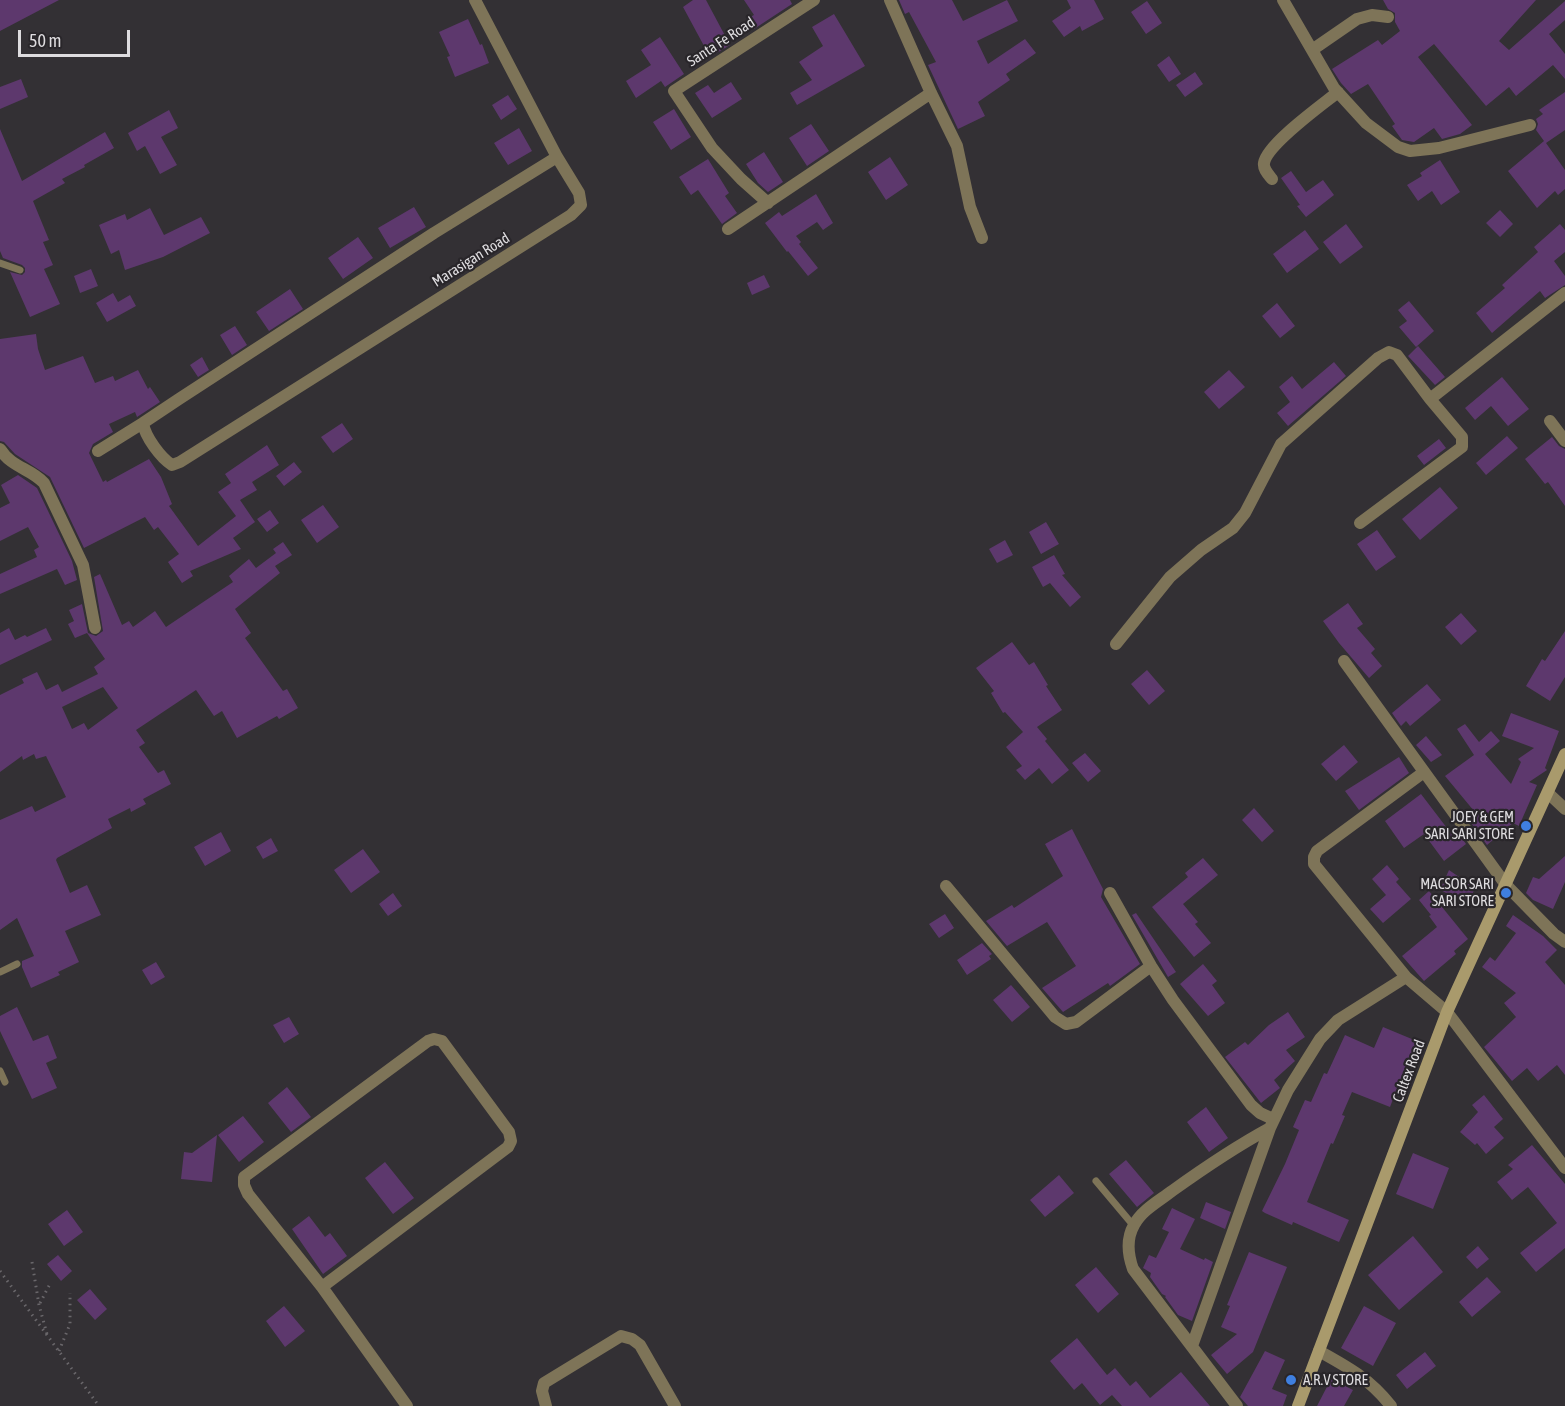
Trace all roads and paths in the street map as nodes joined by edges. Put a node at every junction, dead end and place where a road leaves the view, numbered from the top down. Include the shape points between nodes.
1 (475, 0) edge
2 (814, 0) edge
3 (890, 0) edge
4 (1283, 0) edge
5 (1388, 17) dead end
6 (1312, 50) junction
7 (1338, 92) junction
8 (931, 93) junction
9 (1530, 125) dead end
10 (557, 157) junction
11 (1272, 179) dead end
12 (768, 203) junction
13 (728, 229) dead end
14 (982, 238) dead end
15 (0, 263) edge
16 (20, 270) dead end
17 (1565, 293) edge
18 (1430, 399) junction
19 (1550, 421) dead end
20 (143, 423) junction
21 (1565, 441) edge
22 (0, 449) edge
23 (98, 451) dead end
24 (1360, 523) dead end
25 (95, 628) dead end
26 (1116, 644) dead end
27 (1344, 661) dead end
28 (1565, 754) edge
29 (1424, 772) junction
30 (1548, 793) junction
31 (1565, 809) edge
32 (1506, 885) junction
33 (946, 886) dead end
34 (1110, 893) dead end
35 (1565, 942) edge
36 (16, 964) dead end
37 (1151, 966) junction
38 (0, 972) edge
39 (1406, 977) junction
40 (1447, 1012) junction
41 (0, 1071) edge
42 (6, 1082) dead end
43 (1271, 1124) junction
44 (1565, 1168) edge
45 (1096, 1181) dead end
46 (1133, 1225) junction
47 (32, 1262) dead end
48 (0, 1271) edge
49 (51, 1282) dead end
50 (322, 1287) junction
51 (70, 1293) dead end
52 (39, 1305) junction
53 (47, 1336) junction
54 (1192, 1346) junction
55 (59, 1351) junction
56 (1319, 1351) junction
57 (99, 1406) edge
58 (407, 1406) edge
59 (546, 1406) edge
60 (675, 1406) edge
61 (1237, 1406) edge
62 (1298, 1406) edge
63 (1391, 1406) edge

1 - 10 street, Marasigan Road
2 - 12 street, Santa Fe Road via 674,91 712,148
3 - 8 street
4 - 6 street
5 - 6 street via 1372,15 1357,19
6 - 7 street
7 - 9 street via 1366,123 1398,147 1410,151 1439,148
7 - 11 street via 1269,153 1264,168
8 - 12 street
8 - 14 street via 957,146 970,207
10 - 20 street
10 - 20 street, Marasigan Road via 579,194 581,204 571,215 180,462 172,465 167,461 144,431
12 - 13 street
15 - 16 lane
17 - 18 street
18 - 24 street via 1462,437 1462,447
18 - 26 street via 1397,355 1389,352 1378,358 1281,444 1233,528 1170,577
19 - 21 street
20 - 23 street
22 - 25 street via 12,464 44,483 83,565
27 - 29 street
28 - 30 street, Caltex Road
29 - 32 street
29 - 39 street via 1314,857 1314,864 1328,883
30 - 31 street
30 - 32 street, Caltex Road
32 - 35 street
32 - 40 street, Caltex Road
33 - 37 street via 1055,1017 1066,1024 1076,1022
34 - 37 street
36 - 38 lane
37 - 43 street via 1251,1105
39 - 40 street
39 - 43 street via 1338,1020 1320,1040
40 - 44 street
40 - 56 street, Caltex Road
41 - 42 lane
43 - 46 street via 1146,1210
43 - 54 street
45 - 46 lane
46 - 54 street via 1128,1255 1133,1269
47 - 52 path
48 - 53 path
49 - 52 path
50 - 50 street via 511,1141 509,1132 442,1041 428,1041 244,1177 248,1194
50 - 58 street
51 - 55 path via 70,1324
52 - 53 path
53 - 55 path
54 - 61 street
55 - 57 path
56 - 62 street, Caltex Road
56 - 63 street via 1360,1374
59 - 60 street via 544,1383 621,1336 640,1345

